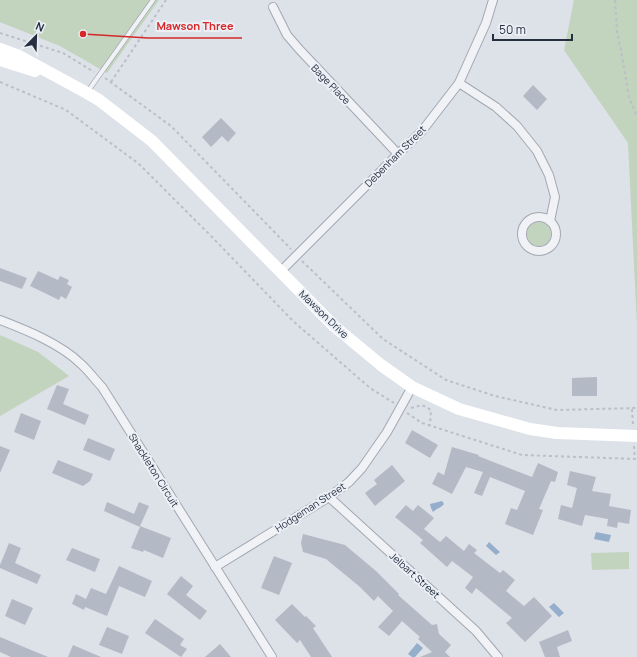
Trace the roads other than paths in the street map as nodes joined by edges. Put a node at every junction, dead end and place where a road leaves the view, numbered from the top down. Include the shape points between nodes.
1 (153, 0) edge
2 (493, 0) edge
3 (273, 7) dead end
4 (0, 48) edge
5 (0, 60) edge
6 (459, 83) junction
7 (70, 84) junction
8 (87, 93) junction
9 (398, 154) junction
10 (550, 221) junction
11 (280, 272) junction
12 (0, 320) edge
13 (412, 387) junction
14 (636, 435) edge
15 (328, 497) junction
16 (215, 567) junction
17 (272, 657) edge
18 (498, 657) edge

1 - 8 lane
2 - 6 street, Debenham Street via 486,23
3 - 9 street, Bage Place via 287,35
4 - 7 main road, Mawson Drive
5 - 7 main road, Mawson Drive
6 - 9 street, Debenham Street via 422,131
6 - 10 street via 496,107 517,126 537,151 549,175 555,197
7 - 8 main road, Mawson Drive
8 - 11 main road, Mawson Drive via 152,141
9 - 11 street, Debenham Street
10 - 10 street via 556,230 554,242 541,251 526,245 522,234 525,224 540,216
11 - 13 main road, Mawson Drive via 334,326
12 - 16 street, Shackleton Circuit via 55,345 81,363 102,387
13 - 14 main road, Mawson Drive via 459,409 530,429 557,433
13 - 15 street, Hodgeman Street via 387,432 362,468 349,482
15 - 16 street, Hodgeman Street
15 - 18 street, Jelbart Street via 456,612
16 - 17 street, Shackleton Circuit

